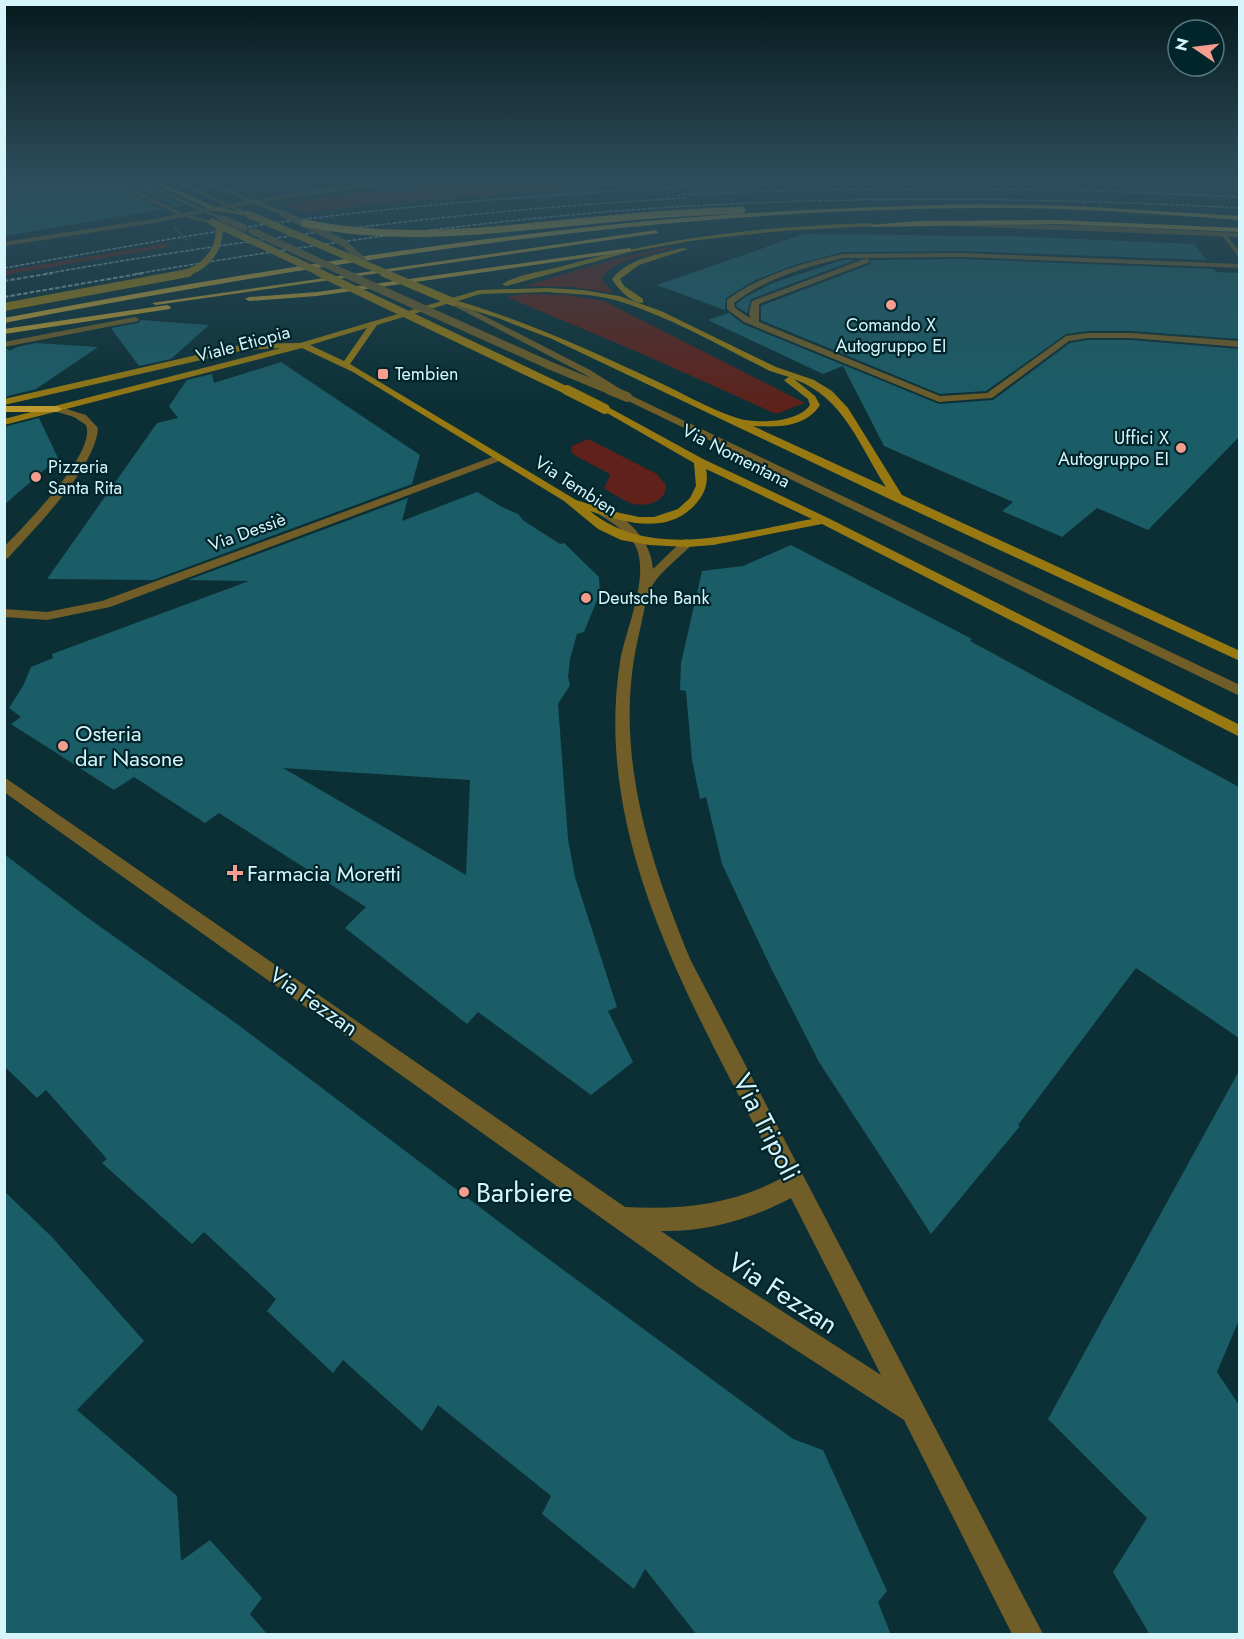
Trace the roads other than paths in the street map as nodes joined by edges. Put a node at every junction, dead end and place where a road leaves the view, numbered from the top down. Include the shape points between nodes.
1 (212, 256) edge
2 (294, 256) edge
3 (308, 256) edge
4 (350, 256) edge
5 (358, 256) edge
6 (363, 256) edge
7 (478, 256) edge
8 (583, 256) edge
9 (607, 256) edge
10 (662, 256) edge
11 (840, 256) edge
12 (880, 256) edge
13 (1000, 256) edge
14 (365, 263) junction
15 (1239, 266) edge
16 (479, 292) junction
17 (453, 302) junction
18 (4, 307) edge
19 (658, 313) junction
20 (135, 319) dead end
21 (4, 321) edge
22 (375, 322) junction
23 (755, 323) junction
24 (4, 332) edge
25 (1239, 344) edge
26 (4, 345) edge
27 (303, 345) junction
28 (346, 364) junction
29 (773, 369) junction
30 (627, 397) junction
31 (8, 401) edge
32 (4, 409) edge
33 (57, 409) junction
34 (734, 421) junction
35 (4, 422) edge
36 (498, 458) junction
37 (699, 461) junction
38 (568, 499) junction
39 (900, 500) junction
40 (599, 510) junction
41 (824, 520) junction
42 (640, 540) junction
43 (687, 543) junction
44 (4, 555) edge
45 (644, 588) junction
46 (4, 613) edge
47 (1239, 657) edge
48 (1239, 691) edge
49 (1239, 732) edge
50 (4, 783) edge
51 (796, 1183) junction
52 (623, 1218) junction
53 (913, 1411) junction
54 (1028, 1635) edge

1 - 18 main road, bridge via 187,273
2 - 37 main road, Via Nomentana, bridge via 605,410
3 - 30 street, Via Nomentana, bridge
4 - 14 main road, Via Nomentana, bridge
5 - 14 street, Via Nomentana, bridge
6 - 21 highway
7 - 24 highway via 123,308
8 - 24 highway via 328,292 170,306
9 - 16 main road
10 - 19 main road via 635,265 616,279 621,287
11 - 23 street via 826,259 729,302 731,309
12 - 23 street via 755,303
13 - 15 street
14 - 17 main road, Via Nomentana, bridge
16 - 19 main road via 583,292 616,298
16 - 22 main road
17 - 30 street, Via Nomentana, bridge
17 - 34 main road, Via Nomentana via 538,330
19 - 29 main road
20 - 26 street
22 - 27 main road
22 - 28 main road
23 - 25 street via 939,399 989,396 1066,339 1082,336 1119,333
27 - 28 main road, Via Tembien
27 - 31 main road, Viale Etiopia via 245,347
27 - 33 main road, Viale Etiopia
28 - 36 main road, Via Tembien
29 - 34 main road via 812,398 813,409 789,422
29 - 39 main road via 811,382 836,399
30 - 48 street, Via Nomentana
32 - 33 highway
33 - 35 main road, Viale Etiopia
33 - 44 street via 88,421 93,429 92,441 73,474
34 - 39 main road, Via Nomentana
36 - 38 main road, Via Tembien
36 - 46 street, Via Dessiè via 105,604 47,616
37 - 40 main road via 703,481 700,490 691,504 675,515 637,520
37 - 41 main road, Via Nomentana
38 - 40 main road
38 - 42 main road, Via Tembien via 602,527
39 - 47 main road, Via Nomentana
40 - 42 street
41 - 43 main road, Via Tembien via 736,538
41 - 49 main road, Via Nomentana
42 - 43 main road, Via Tembien
42 - 45 street, Via Tripoli via 646,561
43 - 45 street, Via Tripoli
45 - 51 street, Via Tripoli via 632,634 622,719 625,767 640,839 683,964
50 - 52 street, Via Fezzan
51 - 52 street, Via Fezzan via 728,1214 685,1220
51 - 53 street, Via Tripoli
52 - 53 street, Via Fezzan via 706,1277
53 - 54 street, Via Tripoli

